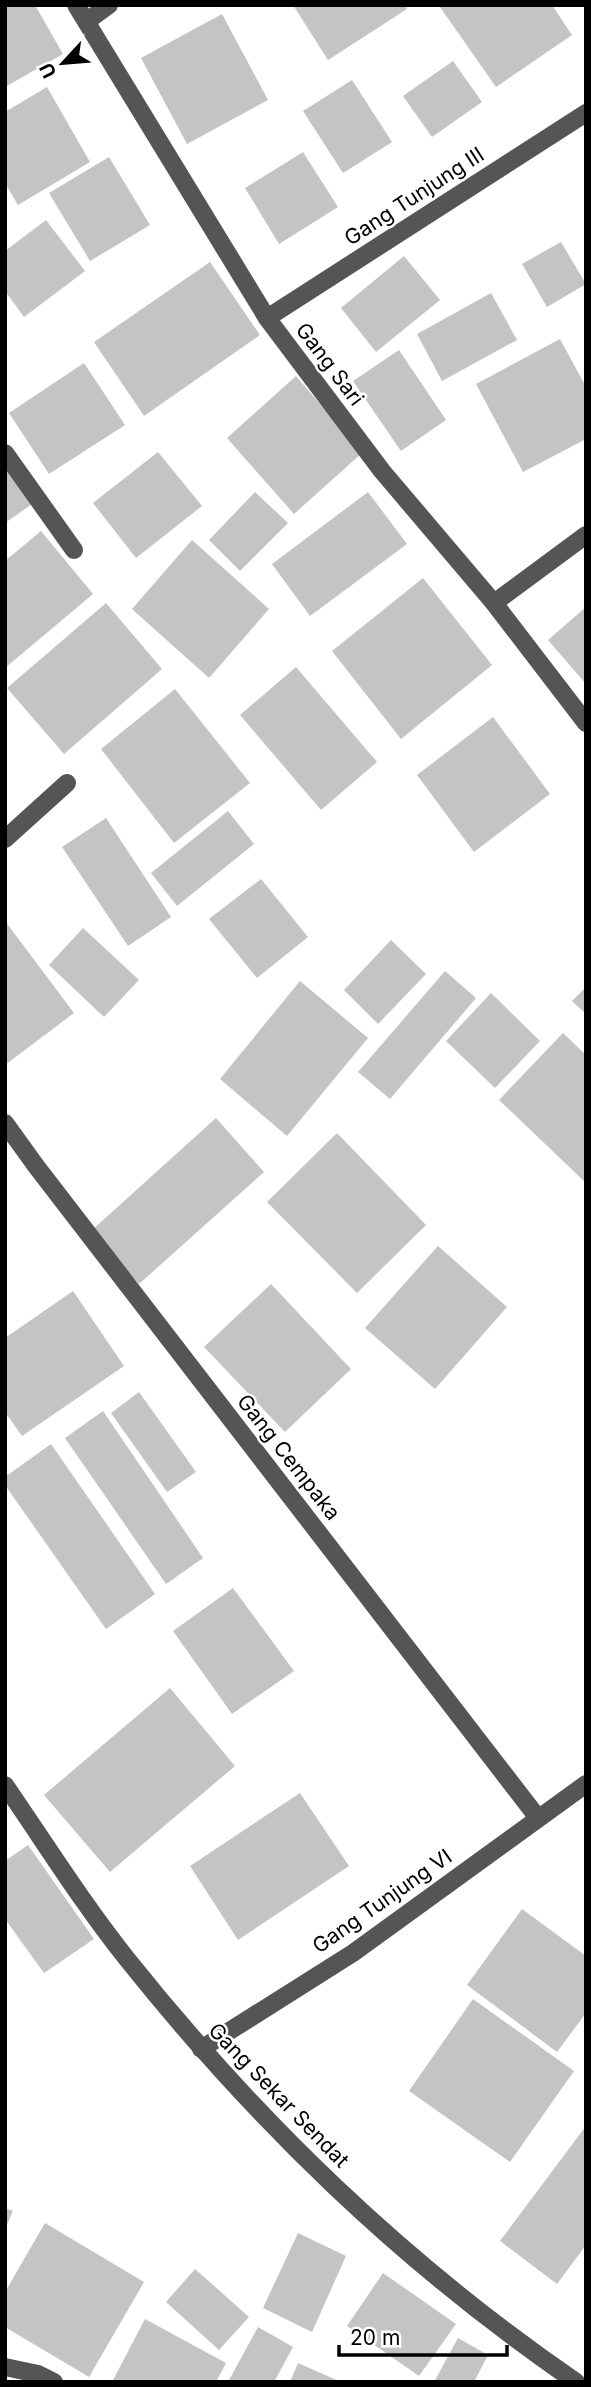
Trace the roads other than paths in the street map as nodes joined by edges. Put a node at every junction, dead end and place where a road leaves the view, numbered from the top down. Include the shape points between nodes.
1 (76, 5) edge
2 (109, 5) edge
3 (88, 22) junction
4 (586, 113) edge
5 (267, 318) junction
6 (5, 453) edge
7 (586, 534) edge
8 (74, 550) dead end
9 (494, 603) junction
10 (586, 723) edge
11 (67, 783) dead end
12 (5, 839) edge
13 (5, 1123) edge
14 (586, 1784) edge
15 (5, 1785) edge
16 (538, 1818) junction
17 (201, 2049) junction
18 (5, 2367) edge
19 (54, 2382) edge
20 (576, 2382) edge

1 - 3 street, Gang Sari
2 - 3 street
3 - 5 street, Gang Sari
4 - 5 street, Gang Tunjung III
5 - 9 street, Gang Sari via 382,471
6 - 8 street
7 - 9 street
9 - 10 street, Gang Sari
11 - 12 street
13 - 16 street, Gang Cempaka
14 - 16 street, Gang Tunjung VI
15 - 17 street, Gang Sekar Sendat via 125,1957
16 - 17 street, Gang Tunjung VI via 353,1953
17 - 20 street, Gang Sekar Sendat via 375,2225 453,2291
18 - 19 street

